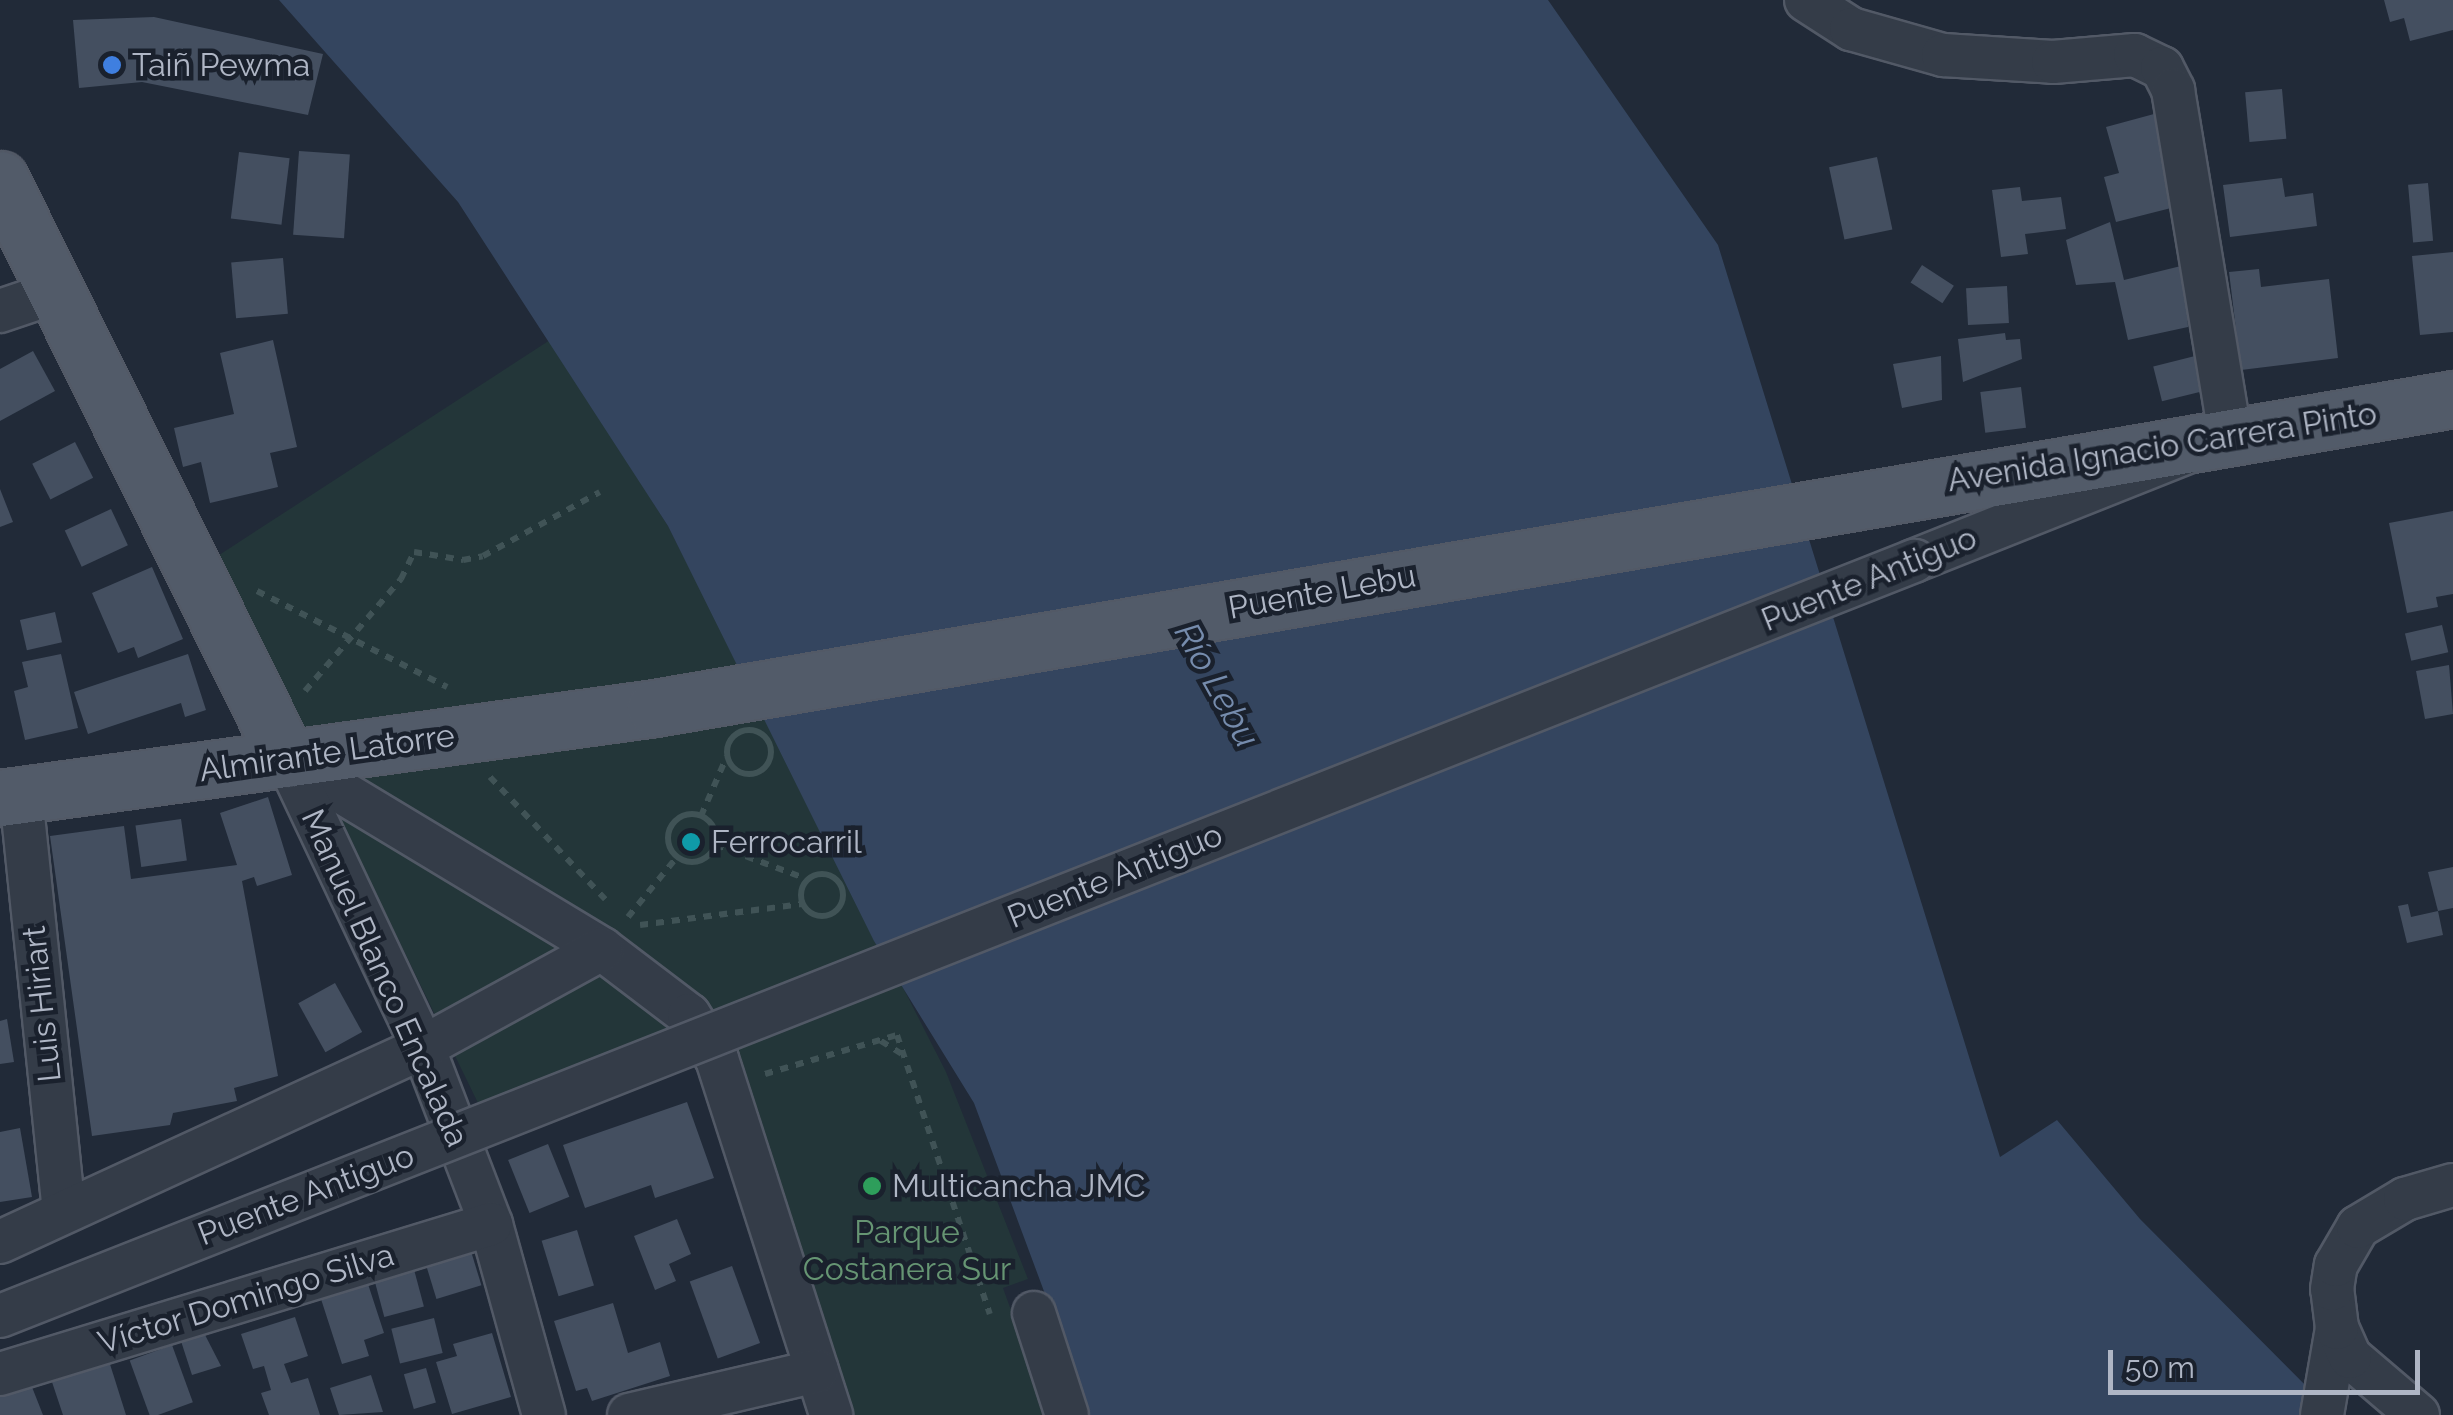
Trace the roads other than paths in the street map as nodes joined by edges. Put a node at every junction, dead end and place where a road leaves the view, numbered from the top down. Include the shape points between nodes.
1 (1806, 0) edge
2 (0, 179) edge
3 (56, 292) junction
4 (0, 310) edge
5 (2453, 399) edge
6 (2230, 436) junction
7 (1872, 495) joint
8 (655, 708) joint
9 (279, 744) junction
10 (10, 797) edge
11 (611, 938) junction
12 (423, 1047) junction
13 (2453, 1185) edge
14 (64, 1212) junction
15 (491, 1224) junction
16 (0, 1242) edge
17 (1034, 1313) dead end
18 (0, 1316) edge
19 (2337, 1328) junction
20 (817, 1371) junction
21 (0, 1374) edge
22 (542, 1415) edge
23 (629, 1415) edge
24 (831, 1415) edge
25 (1068, 1415) edge
26 (2322, 1415) edge
27 (2418, 1415) edge

1 - 6 street via 1900,47 2036,61 2134,55 2162,68 2173,90
2 - 3 main road, Manuel Blanco Encalada
3 - 4 street
3 - 9 main road, Manuel Blanco Encalada
5 - 6 main road, Avenida Ignacio Carrera Pinto
6 - 7 main road, Avenida Ignacio Carrera Pinto
6 - 18 street, Puente Antiguo, bridge
7 - 8 main road, Puente Lebu
8 - 9 main road, Almirante Latorre via 453,714
9 - 10 main road, Almirante Latorre
9 - 11 street
9 - 12 street, Manuel Blanco Encalada
10 - 14 street, Luis Hiriart
11 - 12 street
11 - 20 street via 676,1000 722,1072
12 - 14 street
12 - 15 street, Manuel Blanco Encalada
13 - 19 street via 2404,1199 2358,1227 2336,1265
14 - 16 street
15 - 21 street, Víctor Domingo Silva
15 - 22 street, Manuel Blanco Encalada
17 - 25 street
19 - 26 street
19 - 27 street via 2350,1357
20 - 23 street
20 - 24 street

